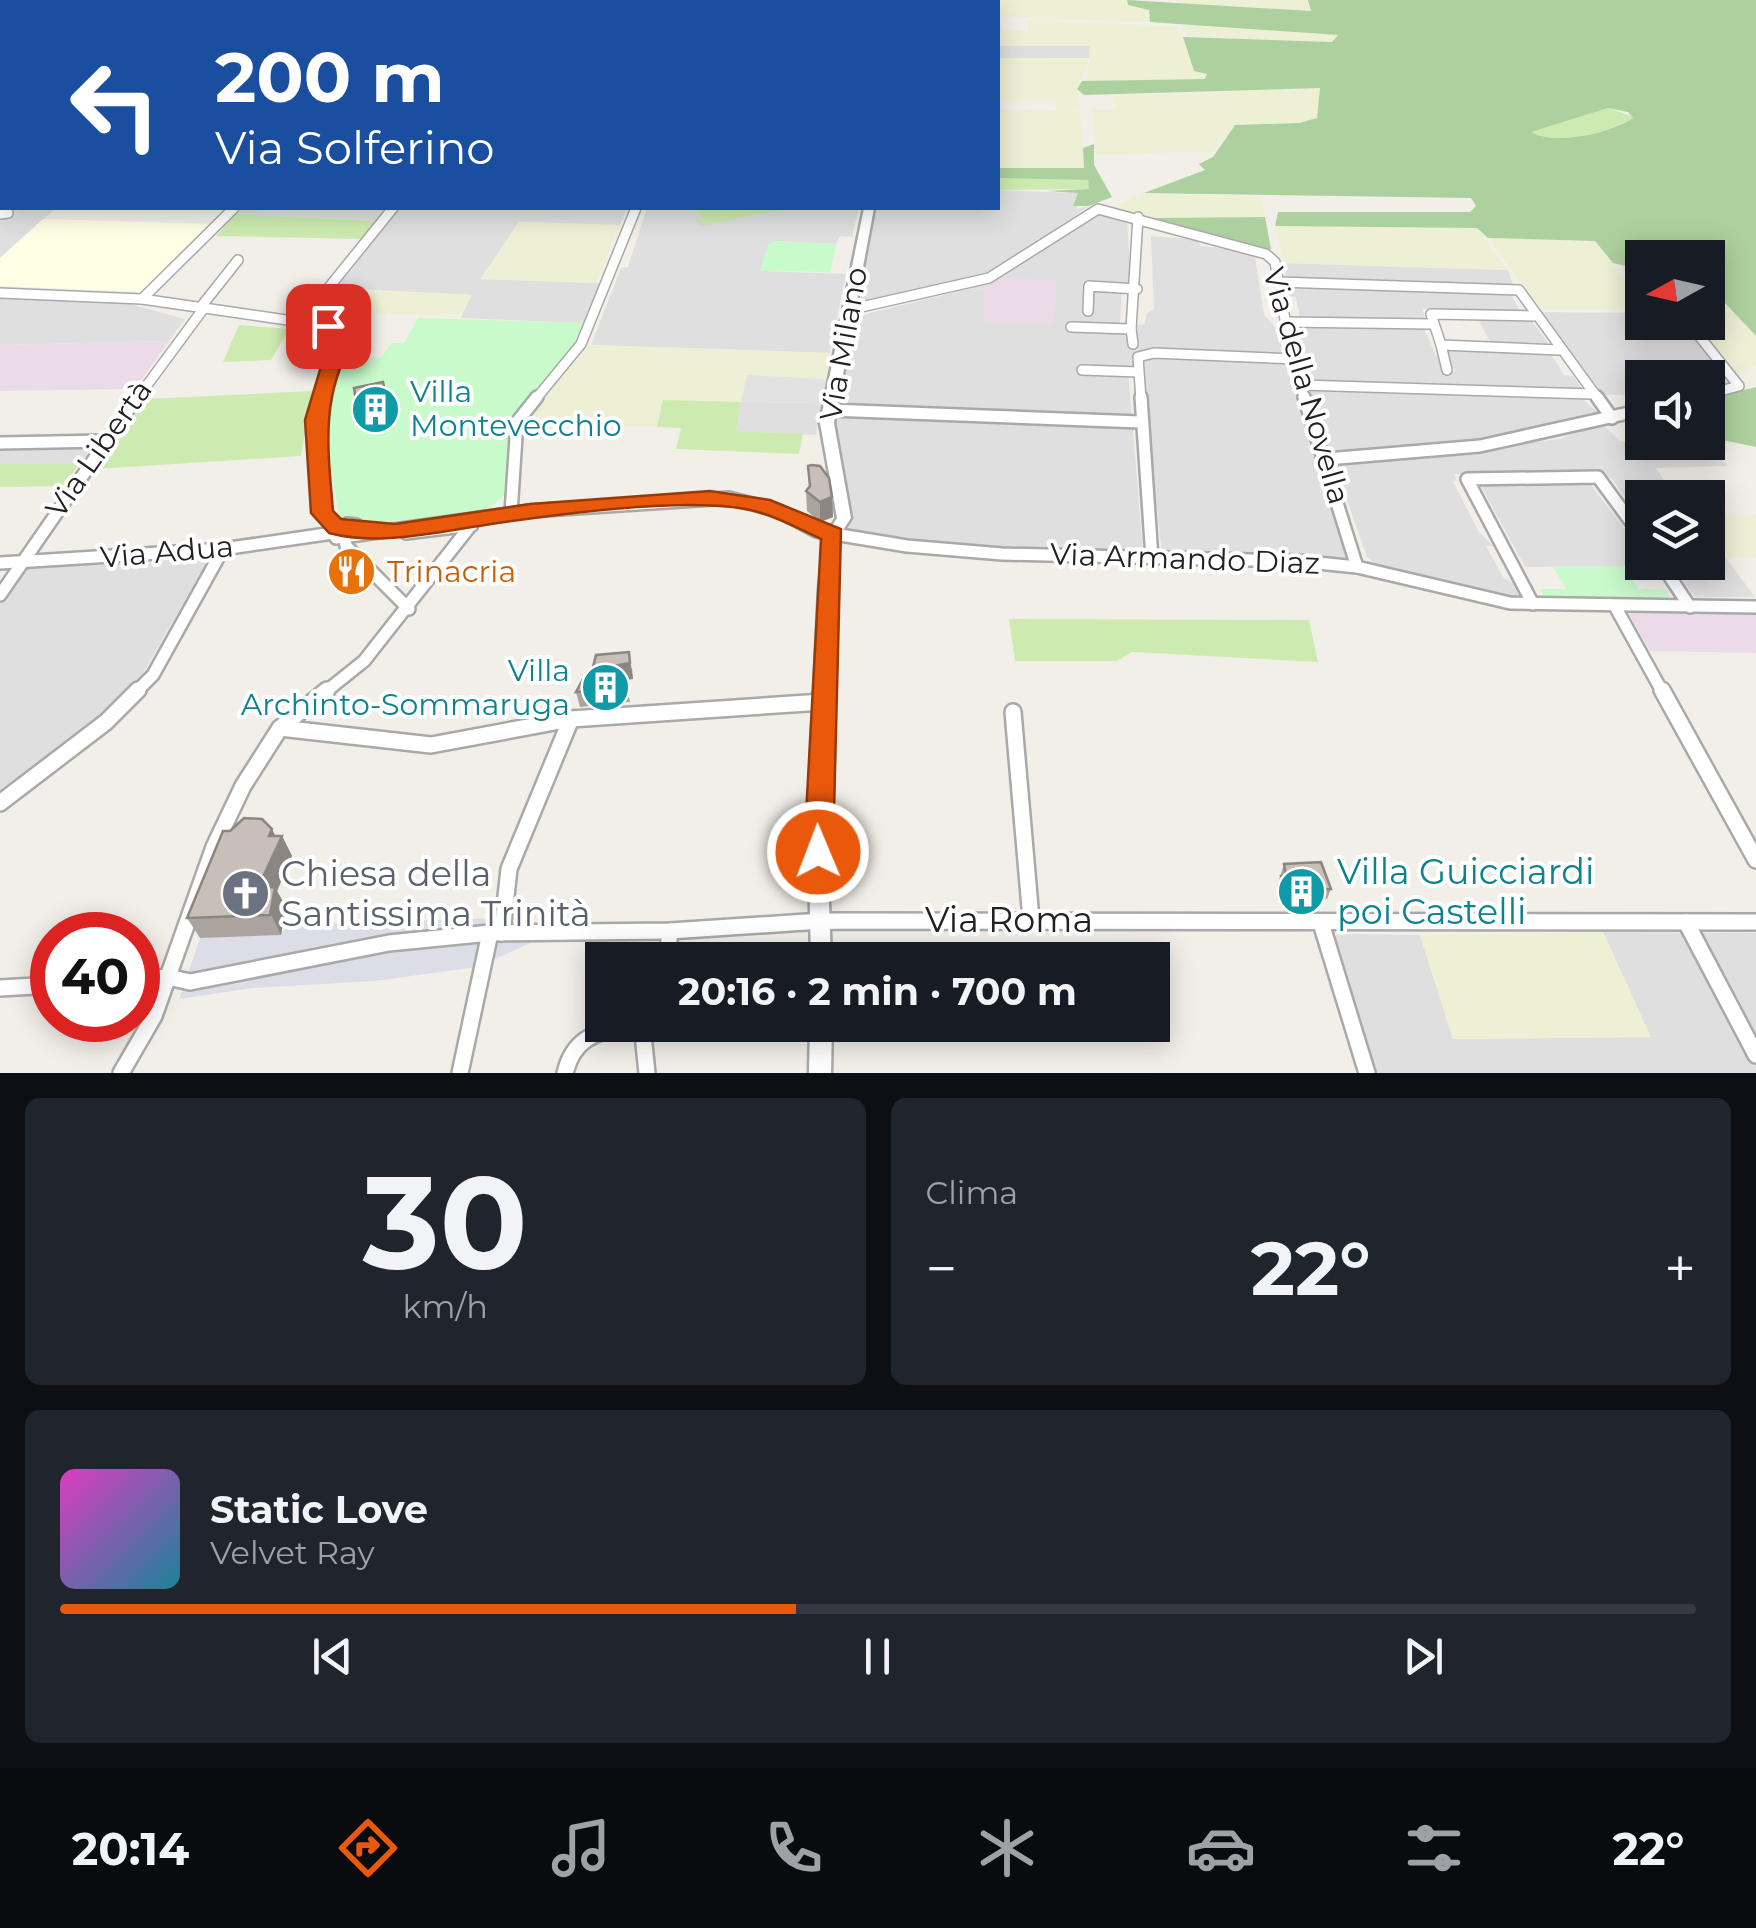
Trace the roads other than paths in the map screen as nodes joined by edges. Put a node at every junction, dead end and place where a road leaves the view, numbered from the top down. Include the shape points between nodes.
1 (232, 210) edge
2 (391, 210) edge
3 (635, 210) edge
4 (869, 210) edge
5 (1138, 217) junction
6 (238, 260) dead end
7 (1279, 282) junction
8 (1137, 289) junction
9 (0, 293) edge
10 (142, 299) junction
11 (202, 308) junction
12 (848, 310) junction
13 (1088, 311) dead end
14 (1534, 316) junction
15 (302, 322) junction
16 (1286, 322) junction
17 (1431, 324) junction
18 (1071, 327) dead end
19 (1131, 329) junction
20 (1702, 340) edge
21 (1133, 344) dead end
22 (1441, 345) junction
23 (1559, 350) junction
24 (1293, 359) junction
25 (1718, 360) edge
26 (1725, 368) edge
27 (1082, 370) dead end
28 (1447, 370) dead end
29 (1138, 372) junction
30 (1302, 385) junction
31 (1725, 390) edge
32 (1592, 394) junction
33 (830, 410) junction
34 (1625, 415) edge
35 (1612, 418) junction
36 (1140, 422) junction
37 (105, 441) junction
38 (0, 443) edge
39 (1327, 460) junction
40 (511, 513) junction
41 (1625, 514) edge
42 (494, 517) junction
43 (471, 526) junction
44 (440, 528) junction
45 (343, 533) junction
46 (833, 535) junction
47 (223, 549) junction
48 (454, 551) junction
49 (1152, 558) junction
50 (0, 562) edge
51 (22, 562) junction
52 (1357, 567) junction
53 (1672, 580) edge
54 (0, 595) edge
55 (1534, 604) junction
56 (1690, 607) junction
57 (1756, 607) edge
58 (1616, 608) junction
59 (408, 609) junction
60 (822, 702) junction
61 (1013, 712) dead end
62 (571, 720) junction
63 (280, 728) junction
64 (0, 803) edge
65 (1756, 860) edge
66 (1031, 919) junction
67 (821, 921) junction
68 (1686, 922) junction
69 (1756, 922) edge
70 (1321, 923) junction
71 (670, 931) junction
72 (496, 933) junction
73 (669, 942) edge
74 (821, 942) edge
75 (168, 977) junction
76 (160, 978) edge
77 (30, 986) edge
78 (0, 988) edge
79 (585, 1039) edge
80 (644, 1042) edge
81 (820, 1042) edge
82 (1756, 1055) edge
83 (121, 1073) edge
84 (460, 1073) edge
85 (564, 1073) edge
86 (647, 1073) edge
87 (820, 1073) edge
88 (1367, 1073) edge

1 - 10 street
2 - 15 street
3 - 40 street via 581,344 518,422
4 - 12 street, Via Milano
5 - 7 street, Via della Novella via 1266,254
5 - 8 street
5 - 12 street, Via della Novella via 1102,209 1085,214 989,278
6 - 11 street, Via Libertà
7 - 14 street via 1520,290
7 - 16 street, Via della Novella
8 - 13 street via 1090,286
8 - 19 street
9 - 10 street
10 - 11 street
11 - 15 street
11 - 37 street, Via Libertà
12 - 33 street, Via Milano
14 - 17 street via 1434,312
14 - 23 street
15 - 45 street via 333,340 315,420 322,513
16 - 17 street
16 - 24 street, Via della Novella
17 - 22 street
18 - 19 street
19 - 21 street
20 - 25 street
22 - 23 street
22 - 28 street
23 - 32 street
24 - 29 street via 1154,354 1138,357
24 - 30 street, Via della Novella
26 - 31 street via 1739,386
27 - 29 street
29 - 36 street
30 - 32 street
30 - 39 street, Via della Novella
32 - 35 street
33 - 36 street
33 - 46 street, Via Milano via 828,439 844,518
34 - 35 street
35 - 39 street via 1480,446
36 - 49 street
37 - 38 street
37 - 51 street, Via Libertà
39 - 52 street, Via della Novella
40 - 42 street, Via Armando Diaz
40 - 46 street, Via Armando Diaz via 730,498 779,510
41 - 55 street via 1598,478 1468,479
42 - 43 street
42 - 44 street
43 - 44 street
43 - 48 street
44 - 45 street, Via Adua
44 - 48 street
45 - 47 street, Via Adua
45 - 59 street via 346,546
46 - 49 street, Via Armando Diaz via 968,552
46 - 60 street, Via Milano
47 - 51 street, Via Adua
47 - 64 street via 154,675 106,722
48 - 59 street
49 - 52 street, Via Armando Diaz
50 - 51 street, Via Adua
51 - 54 street, Via Libertà
52 - 55 street, Via Armando Diaz
53 - 56 street
55 - 58 street, Via Armando Diaz
56 - 57 street, Via Armando Diaz
56 - 58 street, Via Armando Diaz
58 - 65 street
59 - 63 street via 347,678
60 - 62 street
60 - 67 street, Via Milano
61 - 66 street
62 - 63 street via 431,744
62 - 72 street via 514,855
63 - 75 street via 214,847
66 - 67 street, Via Roma
66 - 70 street, Via Roma
67 - 71 street, Via Roma
67 - 74 street, Via Milano
68 - 69 street, Via Roma
68 - 70 street, Via Roma
68 - 82 street
70 - 88 street
71 - 72 street, Via Roma
71 - 73 street
72 - 75 street, Via Roma via 331,952 190,982
72 - 84 street
75 - 76 street, Via Roma
75 - 83 street via 144,1038
77 - 78 street
79 - 85 street via 570,1049
80 - 86 street
81 - 87 street

